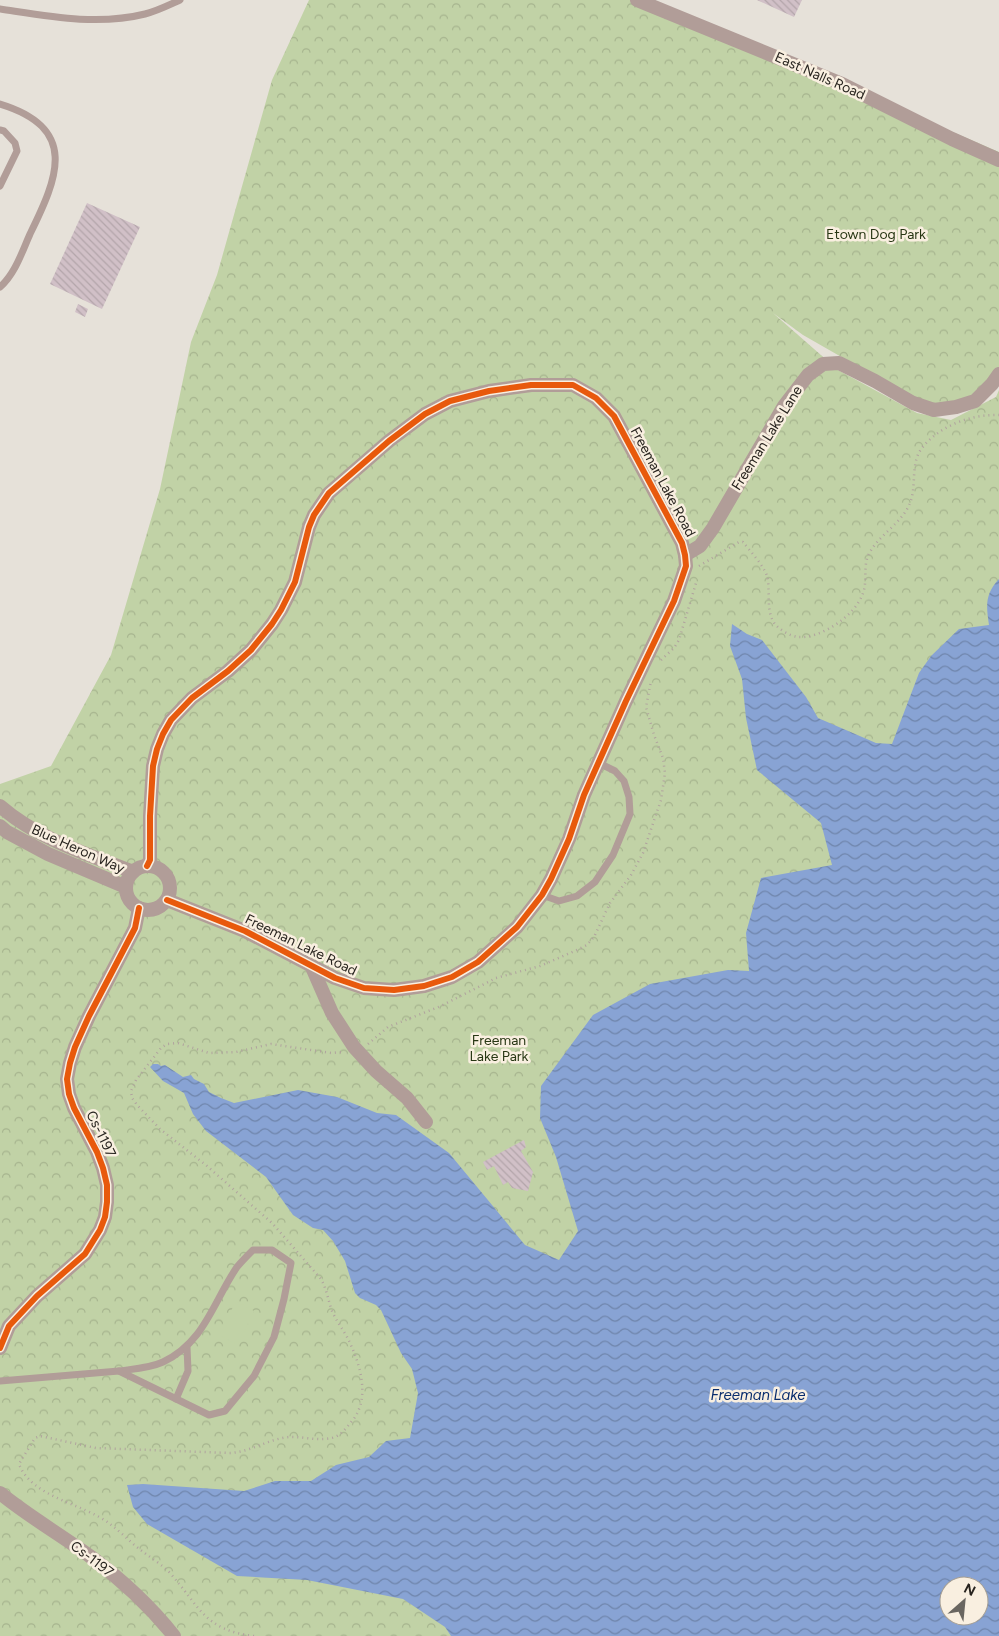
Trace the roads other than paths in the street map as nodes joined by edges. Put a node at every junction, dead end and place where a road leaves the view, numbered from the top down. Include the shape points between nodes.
1 (180, 0) edge
2 (637, 0) edge
3 (0, 9) edge
4 (0, 104) edge
5 (0, 130) edge
6 (999, 160) edge
7 (0, 186) edge
8 (0, 287) edge
9 (999, 374) edge
10 (685, 555) junction
11 (599, 763) junction
12 (0, 806) edge
13 (0, 826) edge
14 (147, 866) junction
15 (133, 872) junction
16 (126, 887) junction
17 (542, 895) junction
18 (167, 900) junction
19 (139, 908) junction
20 (311, 965) junction
21 (426, 1122) dead end
22 (187, 1347) junction
23 (0, 1348) edge
24 (118, 1371) junction
25 (0, 1381) edge
26 (176, 1399) junction
27 (0, 1493) edge
28 (174, 1636) edge

1 - 3 lane via 146,14 117,19 87,20
2 - 6 street, East Nalls Road via 842,84
4 - 8 lane via 20,111 43,127 52,139 55,167 48,197 8,280
5 - 7 lane via 15,143 17,151
9 - 10 street, Freeman Lake Lane via 975,401 934,410 912,403 839,363 823,364 808,375 784,406 713,528 700,546
10 - 11 street, Freeman Lake Road via 686,566 674,601
10 - 14 street, Freeman Lake Road via 682,543 614,416 596,398 573,385 531,385 489,391 450,401 425,414 329,493 314,515 295,582 272,624 246,655 192,698 171,720 153,766 150,860
11 - 17 street, Freeman Lake Road
11 - 17 lane via 615,771 624,781 629,797 630,814 614,855 595,882 577,896 559,902
12 - 15 street, Blue Heron Way via 41,835
13 - 16 street, Blue Heron Way via 48,854
14 - 15 street
14 - 18 street via 159,868 166,875 170,882
15 - 16 street
16 - 19 street via 131,902
17 - 20 street, Freeman Lake Road via 517,927 487,955 465,970 438,982 409,989 379,990 349,984
18 - 19 street via 155,909
18 - 20 street, Freeman Lake Road via 245,931
19 - 23 street, Cs-1197 via 136,928 75,1047 67,1079 74,1108 103,1168 107,1185 105,1217 89,1248 9,1326
20 - 21 street via 332,1013 356,1049 407,1098
22 - 24 lane via 163,1362
22 - 26 lane via 188,1371
22 - 26 lane via 238,1266 252,1250 272,1250 291,1264 274,1337 254,1376 225,1411 210,1415
24 - 25 lane
24 - 26 lane
27 - 28 street, Cs-1197 via 122,1581

